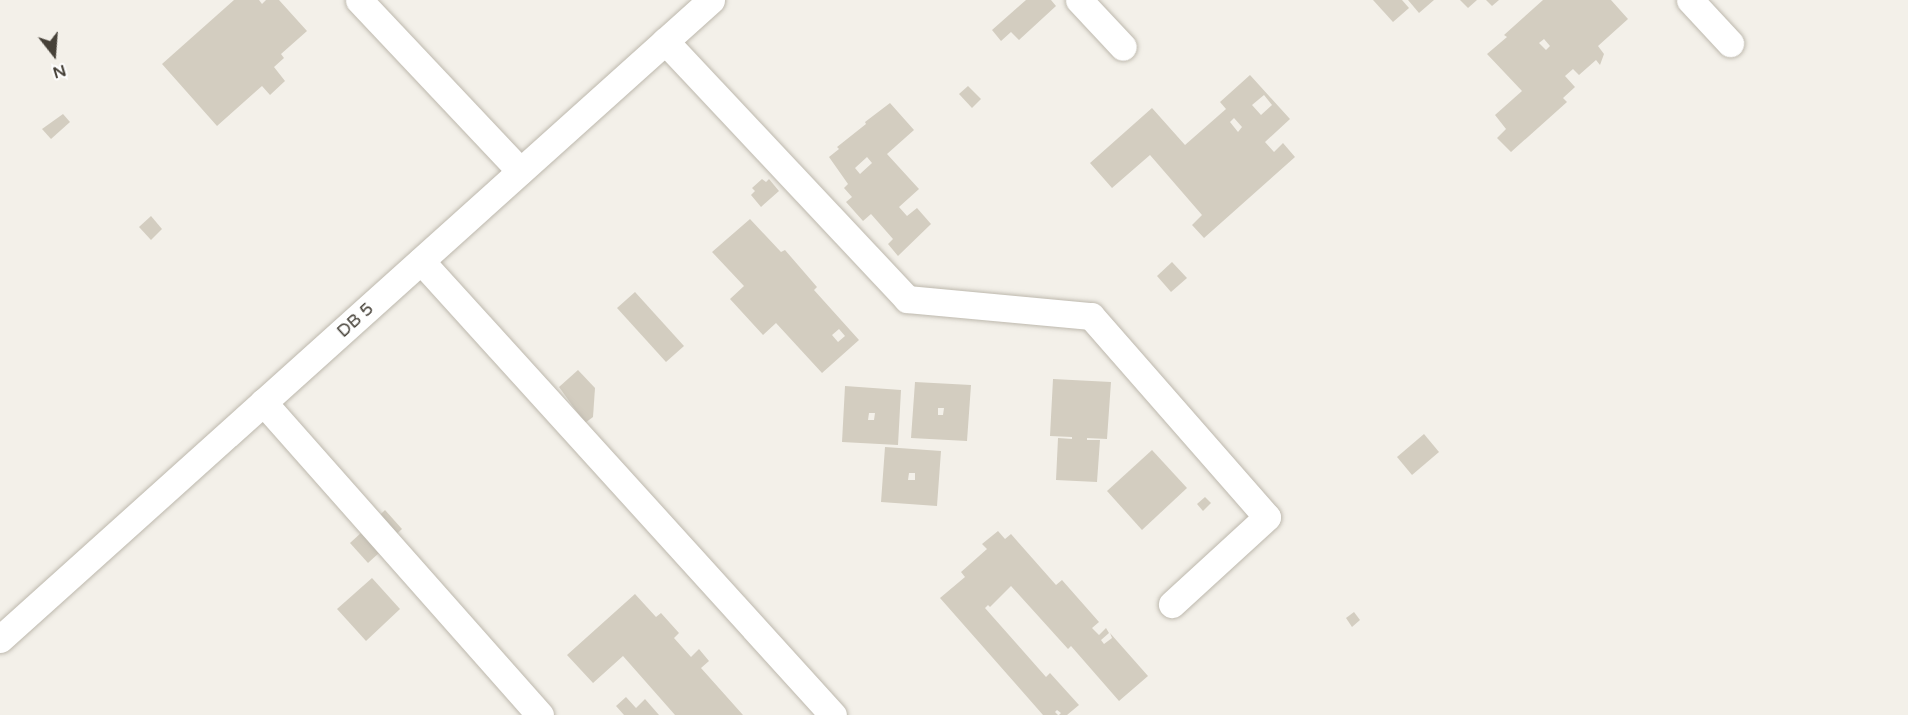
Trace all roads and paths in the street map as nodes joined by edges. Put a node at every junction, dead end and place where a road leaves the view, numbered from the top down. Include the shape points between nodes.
1 (359, 0) edge
2 (711, 0) edge
3 (1079, 0) edge
4 (1690, 0) edge
5 (665, 41) junction
6 (1730, 43) dead end
7 (1123, 46) dead end
8 (520, 171) junction
9 (421, 261) junction
10 (263, 402) junction
11 (1172, 604) dead end
12 (0, 639) edge
13 (540, 715) edge
14 (833, 715) edge

1 - 8 street
2 - 5 street, DB 5
3 - 7 street
4 - 6 street
5 - 8 street, DB 5
5 - 11 street via 907,299 1091,316 1267,517
8 - 9 street, DB 5
9 - 10 street, DB 5
9 - 14 street
10 - 12 street, DB 5
10 - 13 street

